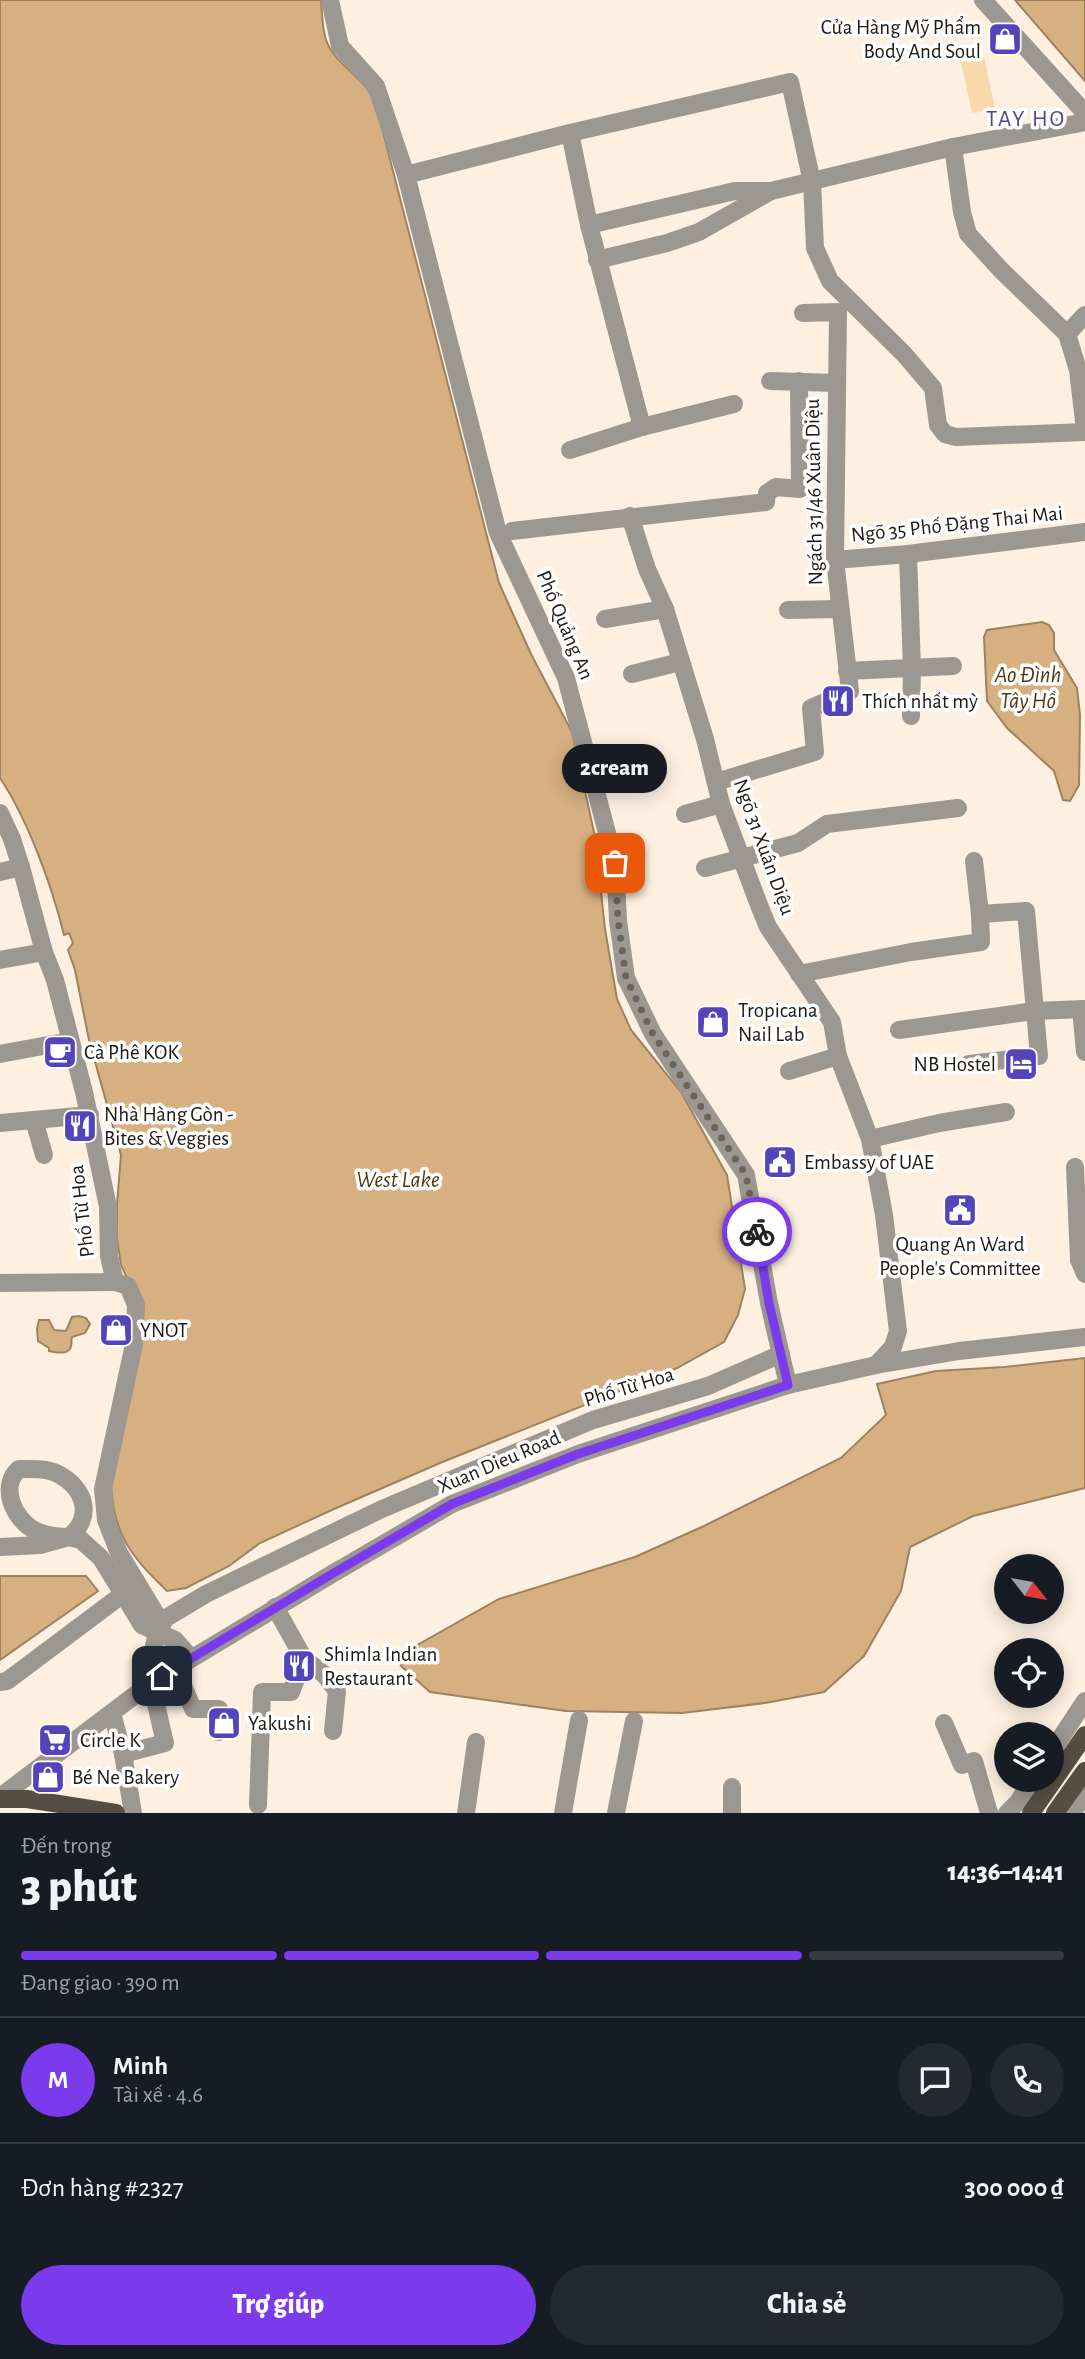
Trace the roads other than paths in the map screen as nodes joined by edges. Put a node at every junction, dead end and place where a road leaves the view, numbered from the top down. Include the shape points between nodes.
1 (330, 0) edge
2 (983, 0) edge
3 (1085, 113) edge
4 (1085, 122) edge
5 (570, 133) junction
6 (953, 147) junction
7 (405, 175) junction
8 (812, 182) junction
9 (771, 191) junction
10 (690, 200) junction
11 (589, 225) junction
12 (699, 232) junction
13 (597, 260) junction
14 (803, 313) dead end
15 (1085, 315) edge
16 (1067, 334) junction
17 (770, 381) dead end
18 (800, 382) junction
19 (835, 383) junction
20 (734, 404) dead end
21 (642, 426) junction
22 (1085, 431) edge
23 (570, 450) dead end
24 (630, 516) junction
25 (512, 531) dead end
26 (1085, 532) edge
27 (908, 554) junction
28 (835, 561) junction
29 (665, 609) junction
30 (840, 609) junction
31 (788, 610) dead end
32 (605, 619) dead end
33 (680, 662) junction
34 (953, 666) dead end
35 (912, 668) junction
36 (847, 671) junction
37 (632, 674) dead end
38 (911, 716) dead end
39 (716, 782) junction
40 (721, 804) junction
41 (958, 808) dead end
42 (0, 813) edge
43 (685, 814) dead end
44 (742, 858) junction
45 (974, 861) dead end
46 (21, 867) junction
47 (705, 868) dead end
48 (0, 872) edge
49 (980, 914) junction
50 (44, 952) junction
51 (0, 960) edge
52 (799, 974) junction
53 (1083, 1009) edge
54 (1034, 1012) junction
55 (899, 1030) dead end
56 (70, 1041) junction
57 (1085, 1052) edge
58 (0, 1054) edge
59 (838, 1056) junction
60 (969, 1064) dead end
61 (789, 1071) dead end
62 (1006, 1112) dead end
63 (90, 1115) junction
64 (34, 1120) junction
65 (0, 1123) edge
66 (870, 1139) junction
67 (44, 1155) dead end
68 (1075, 1167) dead end
69 (1085, 1274) edge
70 (115, 1282) junction
71 (0, 1283) edge
72 (1085, 1338) edge
73 (780, 1354) junction
74 (876, 1365) junction
75 (788, 1385) junction
76 (69, 1537) junction
77 (0, 1547) edge
78 (123, 1594) junction
79 (275, 1607) junction
80 (157, 1632) junction
81 (190, 1657) junction
82 (304, 1659) junction
83 (163, 1676) junction
84 (0, 1682) edge
85 (1085, 1701) edge
86 (112, 1713) junction
87 (579, 1720) dead end
88 (634, 1721) dead end
89 (944, 1723) dead end
90 (333, 1731) dead end
91 (219, 1732) dead end
92 (1064, 1733) edge
93 (1085, 1735) edge
94 (476, 1742) dead end
95 (123, 1754) junction
96 (1085, 1771) edge
97 (732, 1787) dead end
98 (1024, 1792) edge
99 (1085, 1794) edge
100 (0, 1798) edge
101 (257, 1805) dead end
102 (116, 1813) edge
103 (134, 1813) edge
104 (466, 1813) edge
105 (563, 1813) edge
106 (616, 1813) edge
107 (732, 1813) edge
108 (989, 1813) edge
109 (1007, 1813) edge
110 (1031, 1813) edge
111 (1055, 1813) edge
112 (1072, 1813) edge

1 - 7 street, Phố Quảng An via 340,46 376,86
2 - 3 street
4 - 6 street
5 - 7 street
5 - 8 street via 790,82
5 - 11 street
6 - 8 street
6 - 16 street via 968,234
7 - 73 street, Phố Quảng An via 498,533 566,678 587,752 615,863 626,978 653,1034 746,1175
8 - 9 street
8 - 22 street via 815,248 830,281 933,388 938,425 945,434
9 - 10 street via 735,191
9 - 12 street
10 - 11 street
10 - 12 street
11 - 13 street
12 - 13 street
13 - 21 street
14 - 19 street, Ngách 31/46 Xuân Diệu via 838,312
15 - 16 street
16 - 22 street via 1078,370
17 - 18 street
18 - 19 street
18 - 24 street via 800,489 776,487 767,493 766,502
19 - 28 street, Ngách 31/46 Xuân Diệu
20 - 21 street
21 - 23 street
24 - 25 street
24 - 29 street, Ngõ 31 Xuân Diệu
26 - 27 street, Ngõ 35 Phố Đặng Thai Mai
27 - 28 street, Ngõ 35 Phố Đặng Thai Mai
27 - 35 street
28 - 30 street, Ngách 31/46 Xuân Diệu
29 - 32 street
29 - 33 street, Ngõ 31 Xuân Diệu
30 - 31 street
30 - 36 street, Ngách 31/46 Xuân Diệu
33 - 37 street
33 - 39 street, Ngõ 31 Xuân Diệu
34 - 35 street
35 - 36 street
35 - 38 street
36 - 39 street, Ngách 31/46 Xuân Diệu via 850,691 811,708 816,751
39 - 40 street, Ngõ 31 Xuân Diệu
40 - 43 street
40 - 44 street, Ngõ 31 Xuân Diệu
41 - 44 street via 827,824 798,843
42 - 46 street, Phố Từ Hoa
44 - 47 street
44 - 52 street, Ngõ 31 Xuân Diệu via 768,927
45 - 49 street
46 - 48 street
46 - 50 street, Phố Từ Hoa
49 - 52 street via 981,942
49 - 54 street via 1026,911
50 - 51 street
50 - 56 street, Phố Từ Hoa
52 - 59 street, Ngõ 31 Xuân Diệu via 832,1022
53 - 54 street
53 - 57 street
54 - 55 street
54 - 60 street via 1039,1056
56 - 58 street
56 - 63 street, Phố Từ Hoa
59 - 61 street
59 - 66 street, Ngõ 31 Xuân Diệu
62 - 66 street
63 - 64 street
63 - 70 street, Phố Từ Hoa via 108,1207 109,1256
64 - 65 street
64 - 67 street
66 - 74 street, Ngõ 31 Xuân Diệu via 898,1331 894,1347
68 - 69 street via 1079,1259
70 - 71 street
70 - 80 street, Phố Từ Hoa via 128,1286 136,1305 134,1344 103,1489 106,1520 119,1553 157,1616
72 - 74 street, Xuan Dieu Road
73 - 75 street, Phố Quảng An
73 - 80 street, Phố Từ Hoa via 708,1387 593,1420 382,1509 206,1594 166,1618
74 - 75 street, Xuan Dieu Road
75 - 79 street, Xuan Dieu Road via 578,1454 452,1504
76 - 76 street via 80,1527 85,1511 73,1484 42,1469 19,1469 5,1479 3,1499 16,1517 37,1531
76 - 77 street via 40,1545
76 - 78 street via 81,1540 102,1558
78 - 80 street via 142,1625
78 - 84 street
79 - 81 street, Xuan Dieu Road
79 - 82 street
80 - 81 street via 175,1640
80 - 83 street, Phố Từ Hoa via 153,1651
81 - 83 street, Xuan Dieu Road
82 - 90 street via 337,1691
82 - 101 street via 291,1692 262,1692
83 - 86 street, Xuan Dieu Road
83 - 91 street via 193,1709 219,1709
83 - 95 street via 165,1743
85 - 92 street
86 - 95 street
86 - 100 street, Xuan Dieu Road
87 - 105 street
88 - 106 street
89 - 108 street via 962,1765 974,1761
93 - 110 main road
94 - 104 street
95 - 103 street
96 - 111 main road
97 - 107 street
98 - 109 street
99 - 112 street
100 - 102 main road

